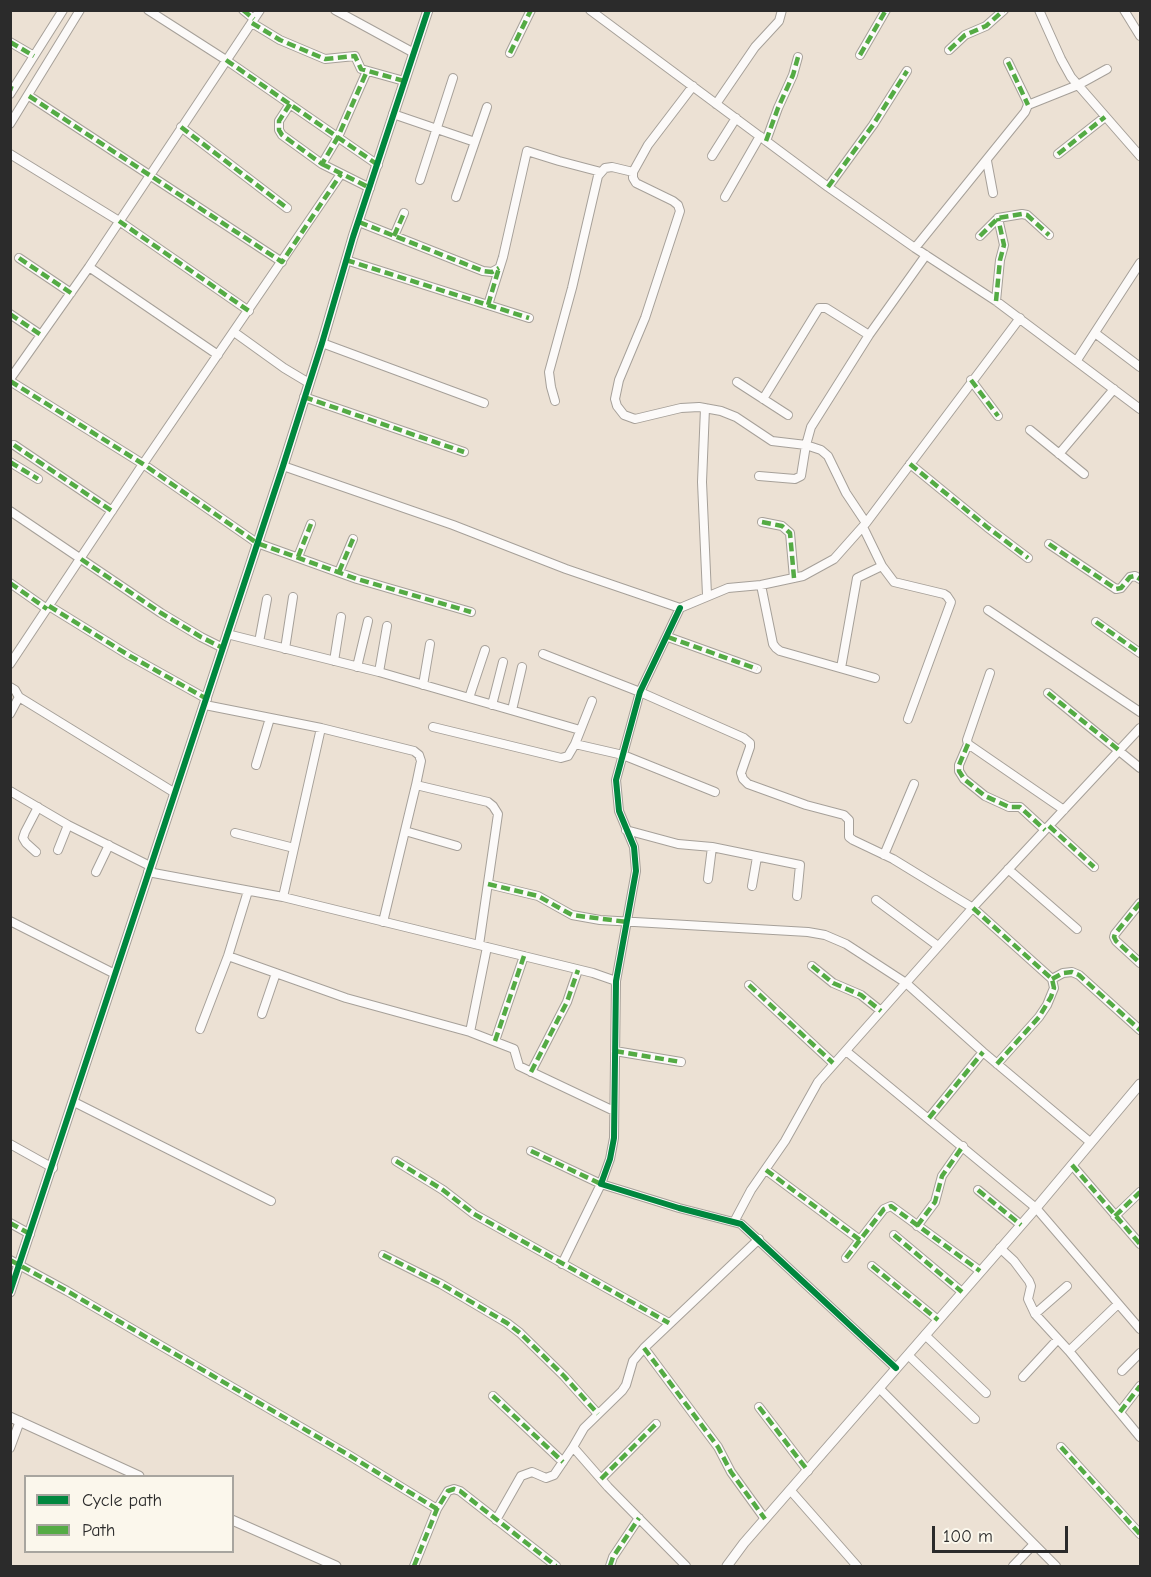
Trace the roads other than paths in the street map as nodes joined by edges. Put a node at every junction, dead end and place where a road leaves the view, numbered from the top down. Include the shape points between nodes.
1 (63, 10) edge
2 (80, 10) edge
3 (148, 10) edge
4 (243, 10) edge
5 (260, 10) edge
6 (428, 10) edge
7 (531, 10) edge
8 (590, 10) edge
9 (782, 10) edge
10 (886, 10) edge
11 (1004, 10) edge
12 (1039, 10) edge
13 (1124, 10) edge
14 (338, 11) edge
15 (253, 21) junction
16 (1140, 36) edge
17 (10, 42) edge
18 (949, 50) dead end
19 (414, 53) junction
20 (510, 54) dead end
21 (860, 55) dead end
22 (34, 56) junction
23 (798, 57) dead end
24 (226, 60) junction
25 (1008, 62) dead end
26 (1107, 69) dead end
27 (367, 71) junction
28 (907, 71) dead end
29 (453, 78) dead end
30 (404, 81) junction
31 (1078, 85) junction
32 (693, 86) junction
33 (21, 89) edge
34 (290, 104) junction
35 (716, 104) junction
36 (1028, 105) junction
37 (487, 107) dead end
38 (393, 114) junction
39 (1105, 117) junction
40 (736, 118) junction
41 (10, 124) edge
42 (181, 126) junction
43 (437, 129) junction
44 (338, 137) junction
45 (763, 138) junction
46 (475, 142) junction
47 (10, 154) edge
48 (1058, 154) dead end
49 (712, 156) dead end
50 (1140, 156) edge
51 (987, 161) junction
52 (322, 164) junction
53 (378, 165) junction
54 (601, 172) junction
55 (633, 172) junction
56 (341, 174) junction
57 (150, 175) junction
58 (420, 180) dead end
59 (828, 187) junction
60 (370, 188) junction
61 (993, 193) dead end
62 (456, 197) dead end
63 (725, 197) dead end
64 (287, 208) dead end
65 (404, 213) dead end
66 (998, 218) junction
67 (119, 221) junction
68 (359, 222) junction
69 (1049, 235) dead end
70 (394, 236) junction
71 (980, 236) dead end
72 (915, 248) junction
73 (926, 255) junction
74 (19, 258) dead end
75 (346, 260) junction
76 (282, 262) junction
77 (1140, 263) edge
78 (89, 267) junction
79 (499, 268) junction
80 (71, 293) junction
81 (996, 301) junction
82 (488, 305) junction
83 (249, 311) junction
84 (10, 314) edge
85 (529, 318) dead end
86 (1020, 318) junction
87 (234, 332) junction
88 (1095, 333) junction
89 (41, 335) junction
90 (869, 335) junction
91 (322, 343) junction
92 (218, 355) junction
93 (1077, 360) junction
94 (1140, 367) edge
95 (10, 380) edge
96 (971, 380) junction
97 (737, 382) dead end
98 (309, 383) junction
99 (1114, 388) junction
100 (304, 397) junction
101 (763, 399) junction
102 (555, 401) dead end
103 (484, 403) dead end
104 (705, 408) junction
105 (1140, 409) edge
106 (788, 415) dead end
107 (998, 416) dead end
108 (1030, 430) dead end
109 (14, 445) dead end
110 (806, 445) junction
111 (464, 452) dead end
112 (1059, 454) junction
113 (10, 462) edge
114 (143, 464) junction
115 (910, 464) junction
116 (283, 466) junction
117 (1084, 474) dead end
118 (759, 476) dead end
119 (38, 479) dead end
120 (10, 511) edge
121 (112, 511) junction
122 (762, 522) dead end
123 (311, 524) dead end
124 (865, 525) junction
125 (352, 539) dead end
126 (257, 543) junction
127 (1049, 544) dead end
128 (298, 557) junction
129 (1028, 558) dead end
130 (81, 559) junction
131 (882, 566) junction
132 (339, 572) junction
133 (794, 578) junction
134 (1140, 579) edge
135 (10, 583) edge
136 (761, 585) junction
137 (707, 595) junction
138 (293, 597) dead end
139 (267, 600) dead end
140 (48, 608) junction
141 (680, 608) junction
142 (988, 610) dead end
143 (471, 612) dead end
144 (341, 617) dead end
145 (368, 621) dead end
146 (1096, 622) dead end
147 (387, 626) dead end
148 (227, 634) junction
149 (668, 637) junction
150 (259, 642) junction
151 (430, 644) dead end
152 (223, 648) junction
153 (285, 649) junction
154 (484, 650) dead end
155 (1140, 653) edge
156 (543, 654) dead end
157 (334, 661) junction
158 (503, 662) dead end
159 (10, 664) edge
160 (357, 667) junction
161 (522, 667) dead end
162 (841, 668) junction
163 (757, 669) dead end
164 (379, 672) junction
165 (990, 673) dead end
166 (875, 678) dead end
167 (423, 685) junction
168 (10, 687) edge
169 (640, 692) junction
170 (1048, 693) dead end
171 (18, 697) junction
172 (469, 698) junction
173 (592, 701) dead end
174 (206, 702) junction
175 (492, 705) junction
176 (512, 711) junction
177 (1140, 712) edge
178 (10, 714) edge
179 (270, 718) junction
180 (908, 719) dead end
181 (433, 727) dead end
182 (321, 728) junction
183 (1140, 728) edge
184 (580, 730) junction
185 (575, 744) junction
186 (968, 744) junction
187 (1120, 751) junction
188 (623, 755) junction
189 (256, 765) dead end
190 (1140, 768) edge
191 (914, 784) dead end
192 (416, 785) junction
193 (10, 791) edge
194 (716, 792) dead end
195 (175, 794) junction
196 (38, 807) junction
197 (1064, 810) junction
198 (68, 825) junction
199 (1047, 828) junction
200 (626, 830) junction
201 (405, 831) junction
202 (235, 833) dead end
203 (109, 845) junction
204 (457, 846) dead end
205 (712, 847) junction
206 (294, 848) junction
207 (58, 850) dead end
208 (36, 852) dead end
209 (884, 855) junction
210 (757, 857) junction
211 (1094, 867) dead end
212 (149, 869) junction
213 (1008, 870) junction
214 (96, 872) dead end
215 (708, 879) dead end
216 (488, 884) junction
217 (752, 886) dead end
218 (248, 891) junction
219 (797, 896) dead end
220 (283, 897) junction
221 (876, 900) dead end
222 (1140, 903) edge
223 (973, 908) junction
224 (10, 921) edge
225 (383, 922) junction
226 (627, 922) junction
227 (1077, 929) dead end
228 (479, 945) junction
229 (938, 946) junction
230 (488, 947) junction
231 (228, 956) junction
232 (524, 956) junction
233 (1140, 963) edge
234 (812, 966) dead end
235 (578, 970) junction
236 (276, 973) junction
237 (115, 974) junction
238 (1052, 979) junction
239 (616, 981) junction
240 (906, 983) junction
241 (749, 985) dead end
242 (881, 1011) junction
243 (262, 1014) dead end
244 (200, 1029) dead end
245 (1140, 1030) edge
246 (470, 1032) junction
247 (495, 1041) junction
248 (615, 1051) junction
249 (846, 1051) junction
250 (982, 1052) junction
251 (681, 1062) dead end
252 (834, 1063) junction
253 (997, 1064) junction
254 (531, 1072) junction
255 (1140, 1088) edge
256 (74, 1102) junction
257 (614, 1111) junction
258 (929, 1118) junction
259 (1090, 1142) junction
260 (10, 1144) edge
261 (963, 1146) junction
262 (531, 1151) dead end
263 (396, 1161) dead end
264 (1072, 1165) junction
265 (53, 1168) junction
266 (766, 1170) junction
267 (601, 1184) junction
268 (978, 1190) dead end
269 (1140, 1192) edge
270 (271, 1201) dead end
271 (1036, 1208) junction
272 (1115, 1216) junction
273 (734, 1222) junction
274 (10, 1223) edge
275 (1021, 1225) junction
276 (918, 1226) junction
277 (30, 1234) junction
278 (894, 1235) dead end
279 (759, 1239) junction
280 (860, 1240) junction
281 (1140, 1244) edge
282 (1000, 1248) junction
283 (383, 1256) dead end
284 (846, 1258) dead end
285 (10, 1260) edge
286 (562, 1264) junction
287 (20, 1266) junction
288 (872, 1266) dead end
289 (980, 1272) junction
290 (1067, 1286) dead end
291 (10, 1292) edge
292 (962, 1292) junction
293 (1118, 1304) junction
294 (1035, 1314) junction
295 (938, 1320) junction
296 (669, 1323) junction
297 (1140, 1329) edge
298 (925, 1335) junction
299 (1058, 1339) junction
300 (644, 1348) junction
301 (1069, 1351) junction
302 (1140, 1353) edge
303 (908, 1354) junction
304 (896, 1368) junction
305 (1122, 1371) dead end
306 (1023, 1377) dead end
307 (1140, 1386) edge
308 (879, 1388) junction
309 (986, 1393) dead end
310 (493, 1396) dead end
311 (759, 1407) dead end
312 (1120, 1412) junction
313 (598, 1414) junction
314 (10, 1417) edge
315 (975, 1419) dead end
316 (20, 1421) junction
317 (656, 1424) dead end
318 (1140, 1437) edge
319 (573, 1447) junction
320 (10, 1448) edge
321 (1061, 1448) dead end
322 (563, 1462) junction
323 (808, 1471) junction
324 (137, 1475) edge
325 (601, 1479) junction
326 (791, 1491) junction
327 (437, 1509) junction
328 (639, 1518) junction
329 (496, 1520) junction
330 (765, 1520) junction
331 (234, 1521) edge
332 (1140, 1534) edge
333 (1034, 1544) junction
334 (336, 1566) edge
335 (414, 1566) edge
336 (556, 1566) edge
337 (610, 1566) edge
338 (686, 1566) edge
339 (727, 1566) edge
340 (857, 1566) edge
341 (1013, 1566) edge
342 (1056, 1566) edge

1 - 22 street
2 - 33 street
3 - 24 street
4 - 15 street
5 - 15 street
6 - 19 street
7 - 20 street
8 - 32 street
9 - 35 street via 779,21 755,47
10 - 21 street
11 - 18 street
12 - 31 street via 1061,59
13 - 16 street
14 - 19 street
15 - 24 street
15 - 27 street via 280,40 325,59 355,56 360,68
17 - 22 street
19 - 30 street
22 - 33 street
23 - 45 street
24 - 34 street
24 - 42 street
25 - 36 street
26 - 31 street
27 - 30 street
27 - 44 street
28 - 59 street
29 - 43 street
30 - 38 street
31 - 36 street
31 - 39 street
32 - 35 street
32 - 55 street via 648,145
33 - 41 street
33 - 57 street
34 - 44 street
34 - 52 street via 279,121 279,130
35 - 40 street
36 - 51 street
37 - 46 street
38 - 43 street
38 - 53 street
39 - 48 street
39 - 50 street
40 - 45 street
40 - 49 street
42 - 57 street
42 - 64 street
43 - 46 street
43 - 58 street
44 - 52 street
44 - 53 street
45 - 59 street
45 - 63 street
46 - 62 street
47 - 67 street
51 - 61 street
51 - 72 street
52 - 56 street
53 - 60 street
54 - 55 street via 612,167
54 - 79 street via 528,151
54 - 102 street via 549,372
55 - 104 street via 636,183 672,201 680,211 620,380 617,406 624,415 635,418 681,408
56 - 60 street
56 - 76 street
57 - 67 street
57 - 76 street
59 - 72 street
60 - 68 street
65 - 70 street
66 - 69 street via 1026,215
66 - 71 street
66 - 81 street via 1004,245
67 - 78 street
67 - 83 street
68 - 70 street
68 - 75 street
70 - 79 street via 483,271
72 - 73 street
73 - 81 street
73 - 90 street
74 - 80 street
75 - 82 street
75 - 91 street
76 - 83 street
77 - 88 street
78 - 80 street
78 - 92 street
79 - 82 street
80 - 89 street
81 - 86 street
82 - 85 street
83 - 87 street
84 - 89 street
86 - 93 street
86 - 96 street
87 - 92 street
87 - 98 street
88 - 93 street
88 - 94 street
89 - 95 street
90 - 101 street via 826,308 819,308
90 - 110 street via 811,427
91 - 98 street
91 - 103 street
92 - 114 street
93 - 99 street
95 - 114 street
96 - 107 street
96 - 115 street
97 - 101 street
98 - 100 street
99 - 105 street
99 - 112 street
100 - 111 street
100 - 116 street
101 - 106 street
104 - 110 street via 736,417 772,441
104 - 137 street via 702,482
108 - 112 street
109 - 121 street
110 - 118 street via 800,478
110 - 124 street via 828,456
112 - 117 street
113 - 119 street
114 - 121 street
114 - 126 street
115 - 124 street
115 - 129 street
116 - 126 street
116 - 141 street
120 - 130 street
121 - 130 street
122 - 133 street via 782,526 790,533
123 - 128 street
124 - 131 street
124 - 133 street via 834,559
125 - 132 street
126 - 128 street
126 - 148 street
127 - 134 street via 1116,590 1133,576
128 - 132 street
130 - 140 street
130 - 152 street via 161,613
131 - 162 street via 857,577
131 - 180 street via 899,585 944,594 951,602
132 - 143 street
133 - 136 street
135 - 140 street
136 - 137 street via 728,588
136 - 162 street via 776,648
137 - 141 street
138 - 153 street
139 - 150 street
140 - 159 street
140 - 174 street
141 - 149 street
142 - 177 street
144 - 157 street
145 - 160 street
146 - 155 street
147 - 164 street
148 - 150 street
148 - 152 street
149 - 163 street
149 - 169 street
150 - 153 street
151 - 167 street
152 - 174 street
153 - 157 street
154 - 172 street
156 - 169 street
157 - 160 street
158 - 175 street
160 - 164 street
161 - 176 street
162 - 166 street
164 - 167 street
165 - 186 street
167 - 172 street
168 - 171 street
169 - 188 street
169 - 209 street via 748,740 750,747 741,773 748,784 844,815 849,820 849,837
170 - 187 street
171 - 178 street
171 - 195 street
172 - 175 street
173 - 184 street
174 - 179 street
174 - 195 street
175 - 176 street
176 - 184 street
179 - 182 street
179 - 189 street
181 - 185 street via 561,758 568,756
182 - 192 street via 414,751 421,760
182 - 206 street
183 - 187 street
184 - 185 street
185 - 188 street
186 - 197 street
186 - 199 street via 959,765 964,779 985,796 1020,807
187 - 190 street
187 - 197 street
188 - 194 street
188 - 200 street via 616,780 619,811
191 - 209 street
192 - 201 street
192 - 216 street via 494,806 498,814
193 - 196 street
195 - 212 street
196 - 198 street
196 - 208 street via 23,838
197 - 199 street
198 - 203 street
198 - 207 street
199 - 211 street
199 - 213 street
200 - 205 street via 678,844
200 - 226 street via 636,858
201 - 204 street
201 - 225 street
202 - 206 street
203 - 212 street
203 - 214 street
205 - 210 street
205 - 215 street
206 - 220 street
209 - 223 street
210 - 217 street
210 - 219 street via 800,865
212 - 218 street
212 - 237 street
213 - 223 street
213 - 227 street
216 - 226 street via 538,896 572,915
216 - 228 street
218 - 220 street
218 - 231 street
220 - 225 street
221 - 229 street
222 - 233 street via 1114,937
223 - 229 street
223 - 238 street
224 - 237 street
225 - 228 street
226 - 239 street
226 - 240 street via 825,935
228 - 230 street
229 - 240 street
230 - 232 street
230 - 246 street
231 - 236 street
231 - 244 street
232 - 235 street
232 - 247 street
234 - 242 street via 832,983 861,996
235 - 239 street
235 - 254 street via 567,1002
236 - 243 street
236 - 246 street via 346,998
237 - 256 street
238 - 245 street via 1063,973 1079,975
238 - 253 street via 1054,988 1047,1005
239 - 248 street
240 - 242 street
240 - 250 street
241 - 252 street
242 - 249 street
246 - 247 street
247 - 254 street via 514,1049 519,1066
248 - 251 street
248 - 257 street
249 - 252 street
249 - 258 street
250 - 253 street
250 - 258 street
252 - 266 street via 818,1082
253 - 259 street
254 - 257 street
255 - 259 street
256 - 265 street
256 - 270 street
257 - 267 street via 614,1138
258 - 261 street
259 - 264 street
260 - 265 street
261 - 271 street
261 - 276 street via 942,1176 935,1202
262 - 267 street
263 - 286 street via 474,1214
264 - 271 street
264 - 272 street
265 - 277 street
266 - 273 street
266 - 280 street
267 - 273 street
267 - 286 street
268 - 275 street
269 - 272 street
271 - 275 street
271 - 293 street
272 - 281 street
273 - 279 street
274 - 277 street
275 - 282 street
276 - 280 street via 887,1206
276 - 289 street
277 - 287 street
278 - 292 street
279 - 296 street
279 - 304 street
280 - 284 street
282 - 289 street
282 - 294 street via 1029,1281 1028,1299
283 - 313 street via 441,1284 513,1328
285 - 287 street
286 - 296 street
287 - 291 street
287 - 327 street
288 - 295 street
289 - 292 street
290 - 294 street
292 - 295 street
293 - 297 street
293 - 301 street
294 - 299 street
295 - 298 street
296 - 300 street
298 - 303 street
298 - 309 street
299 - 301 street
299 - 306 street
300 - 313 street via 633,1361 626,1385
300 - 330 street via 718,1447
301 - 312 street
302 - 305 street
303 - 304 street
303 - 315 street
304 - 308 street
307 - 312 street
308 - 323 street
308 - 333 street
310 - 322 street
311 - 323 street
312 - 318 street
313 - 319 street via 579,1434
314 - 316 street
316 - 320 street
316 - 324 street
317 - 325 street
319 - 322 street
319 - 325 street
321 - 332 street
322 - 329 street via 550,1477 532,1472 521,1476
323 - 326 street
325 - 328 street
326 - 330 street
326 - 340 street
327 - 329 street via 448,1491 454,1489
327 - 335 street
328 - 337 street
328 - 338 street
329 - 336 street
330 - 339 street
331 - 334 street
333 - 341 street
333 - 342 street

